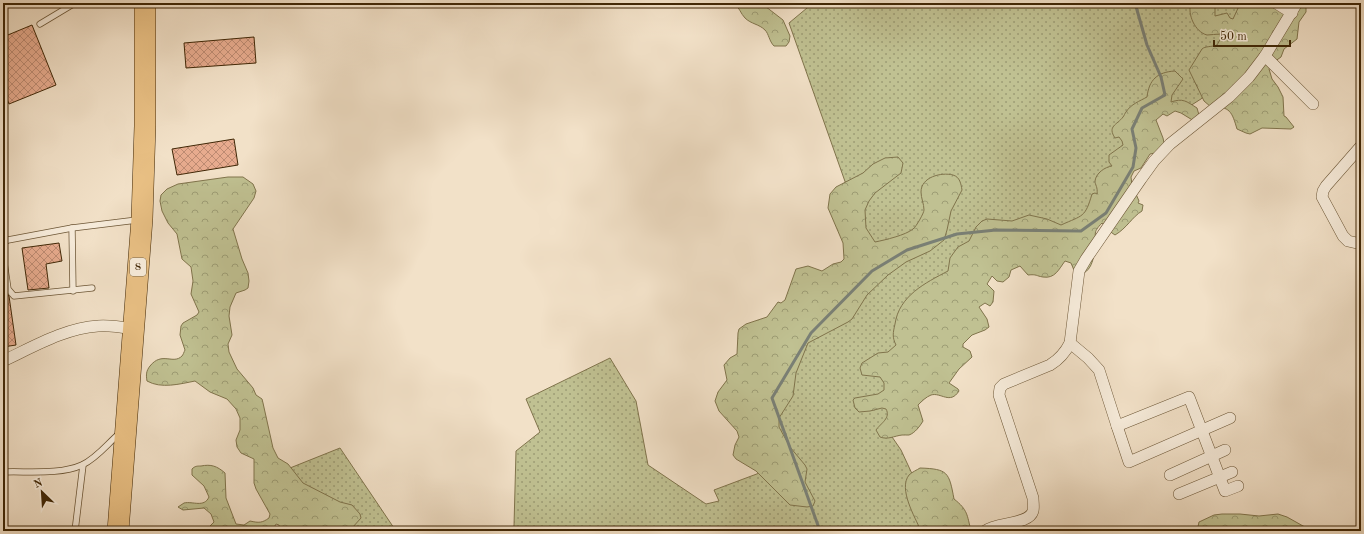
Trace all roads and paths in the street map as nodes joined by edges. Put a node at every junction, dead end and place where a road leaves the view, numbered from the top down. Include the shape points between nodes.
1 (75, 3) edge
2 (145, 3) edge
3 (1276, 3) edge
4 (1295, 8) edge
5 (40, 24) dead end
6 (1265, 56) junction
7 (1314, 104) dead end
8 (1361, 146) edge
9 (142, 219) junction
10 (72, 228) junction
11 (3, 243) edge
12 (1361, 244) edge
13 (3, 254) edge
14 (92, 288) dead end
15 (72, 291) junction
16 (132, 329) junction
17 (1070, 343) junction
18 (3, 361) edge
19 (1230, 418) dead end
20 (1117, 426) junction
21 (126, 427) junction
22 (1202, 430) junction
23 (1226, 450) dead end
24 (1211, 456) junction
25 (83, 465) junction
26 (3, 472) edge
27 (1232, 472) dead end
28 (1170, 475) dead end
29 (1219, 477) junction
30 (1238, 486) dead end
31 (1179, 494) dead end
32 (75, 531) edge
33 (118, 531) edge
34 (985, 531) edge

1 - 5 lane
2 - 9 highway, 8
3 - 4 street
4 - 6 street
6 - 7 street
6 - 17 street via 1229,97 1170,144 1154,161 1086,259 1079,271
8 - 12 street via 1322,191 1322,197 1343,236 1348,241
9 - 10 lane
9 - 16 highway, 8
10 - 11 lane
10 - 15 lane
13 - 15 lane via 8,289 14,296
14 - 15 lane
16 - 18 street via 108,325 76,329
16 - 21 highway, 8
17 - 20 street via 1099,370
17 - 34 street via 1057,361 1000,388 999,395 1033,498 1033,510 1026,520 998,525
19 - 22 street
20 - 22 street via 1189,397
20 - 22 street via 1129,462
21 - 25 lane
21 - 33 highway, 8
22 - 24 street
23 - 24 street
24 - 28 street
24 - 29 street
25 - 26 lane via 56,471
25 - 32 lane
27 - 29 street
29 - 30 street via 1225,491
29 - 31 street

